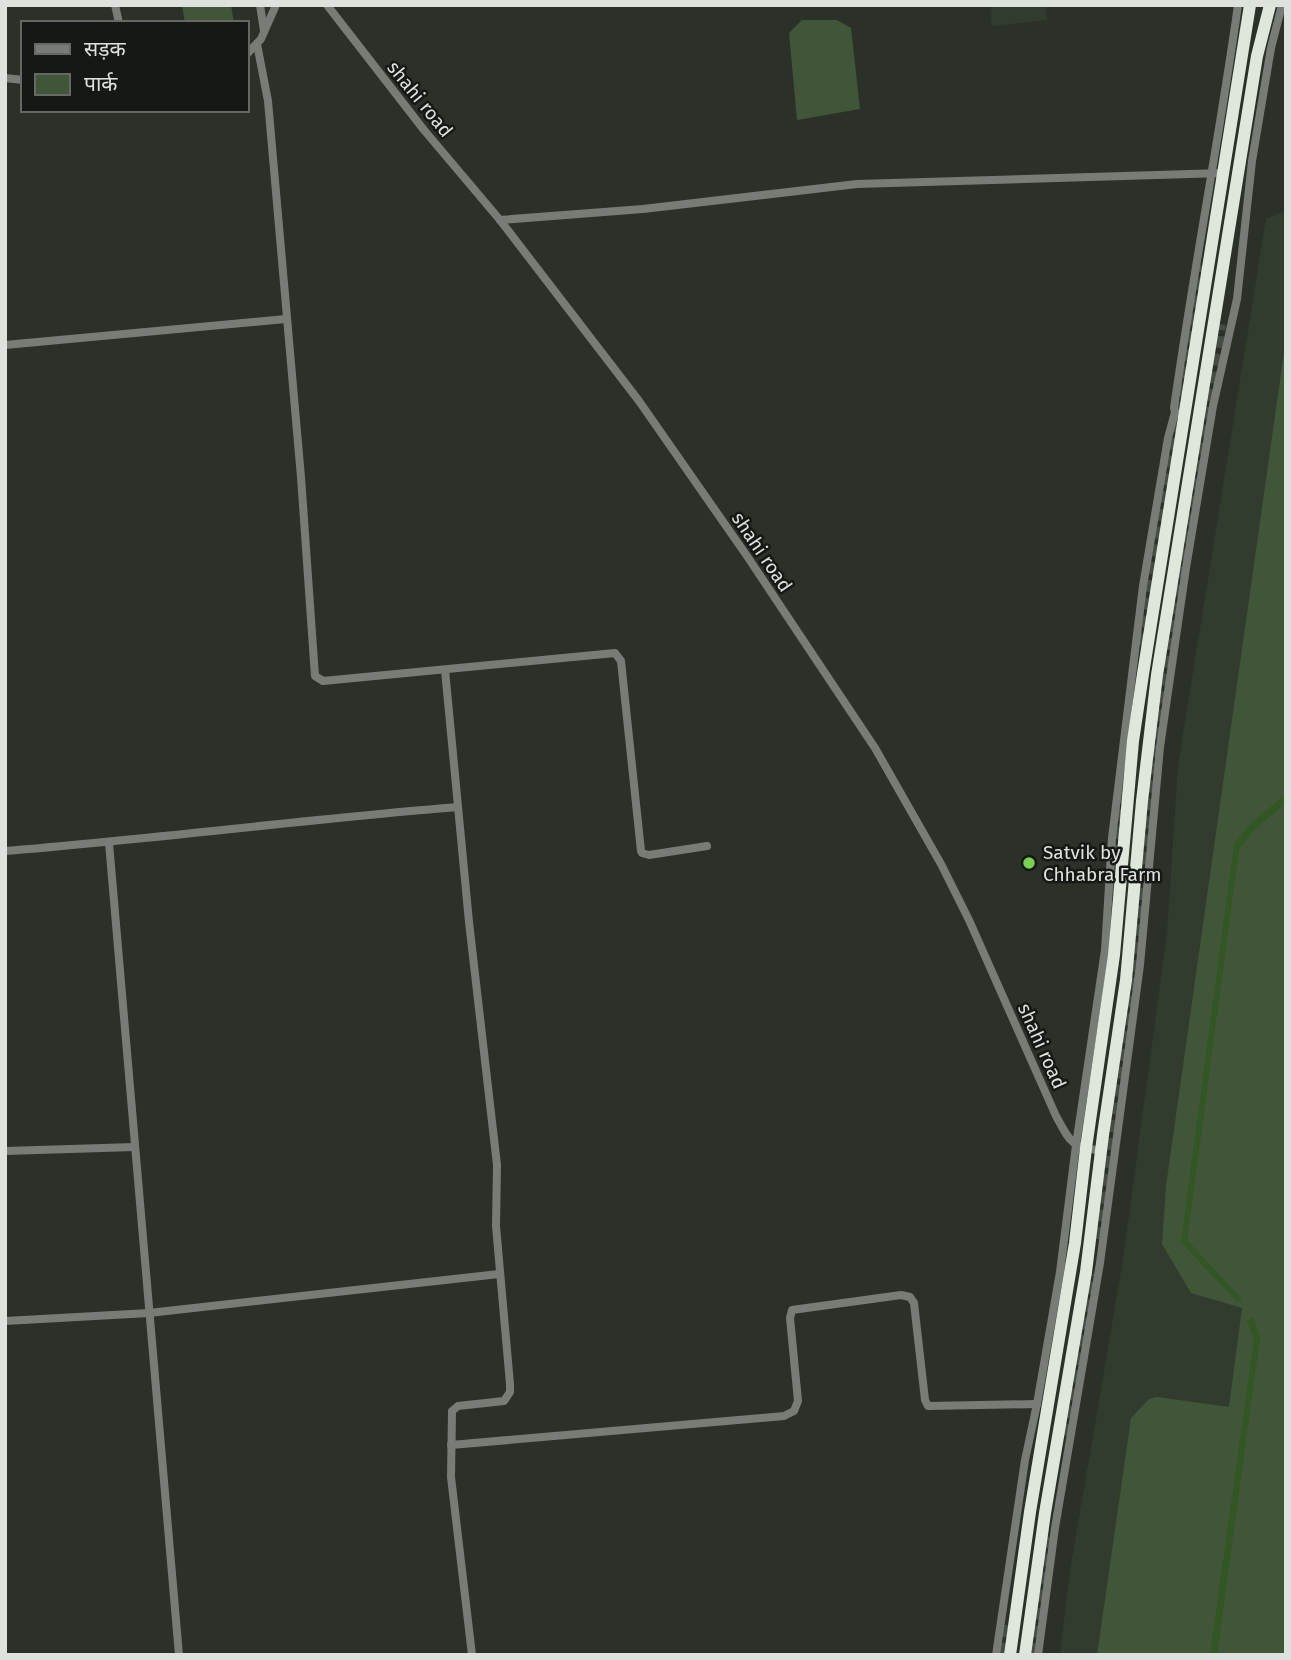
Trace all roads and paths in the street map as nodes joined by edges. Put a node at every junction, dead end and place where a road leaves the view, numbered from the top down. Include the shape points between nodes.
1 (260, 5) edge
2 (276, 5) edge
3 (327, 5) edge
4 (1238, 5) edge
5 (1250, 5) edge
6 (1270, 5) edge
7 (1282, 5) edge
8 (264, 34) junction
9 (257, 44) junction
10 (248, 53) edge
11 (1218, 173) junction
12 (500, 220) junction
13 (286, 319) junction
14 (5, 345) edge
15 (445, 670) junction
16 (458, 807) junction
17 (109, 843) junction
18 (707, 846) dead end
19 (5, 851) edge
20 (135, 1147) junction
21 (1081, 1147) junction
22 (5, 1151) edge
23 (1101, 1151) junction
24 (499, 1274) junction
25 (149, 1313) junction
26 (5, 1321) edge
27 (1037, 1404) junction
28 (451, 1446) junction
29 (179, 1655) edge
30 (472, 1655) edge
31 (996, 1655) edge
32 (1010, 1655) edge
33 (1025, 1655) edge
34 (1038, 1655) edge

1 - 8 street
2 - 8 street
3 - 12 street, shahi road
4 - 11 street
5 - 11 highway
6 - 23 highway via 1257,56 1157,675 1129,955
7 - 34 street via 1252,162 1237,299 1213,406 1186,568 1159,760 1138,986
8 - 9 street
9 - 10 street
9 - 13 street via 268,101
11 - 12 street via 857,184
11 - 21 highway via 1133,740 1115,955
12 - 21 street, shahi road via 643,407 875,748 969,920 1056,1116 1071,1142
13 - 14 street
13 - 15 street via 315,676 323,681
15 - 16 street
15 - 18 street via 618,655 641,851 649,855
16 - 17 street
16 - 24 street via 498,1165
17 - 19 street
17 - 20 street
20 - 22 street
20 - 25 street
21 - 23 street
21 - 27 street
21 - 32 highway via 1075,1243
23 - 33 highway
24 - 25 street
24 - 28 street via 510,1392 499,1403 454,1408
25 - 26 street
25 - 29 street
27 - 28 street via 928,1406 914,1303 901,1295 792,1310 799,1401 794,1411 783,1416
27 - 31 street
28 - 30 street

